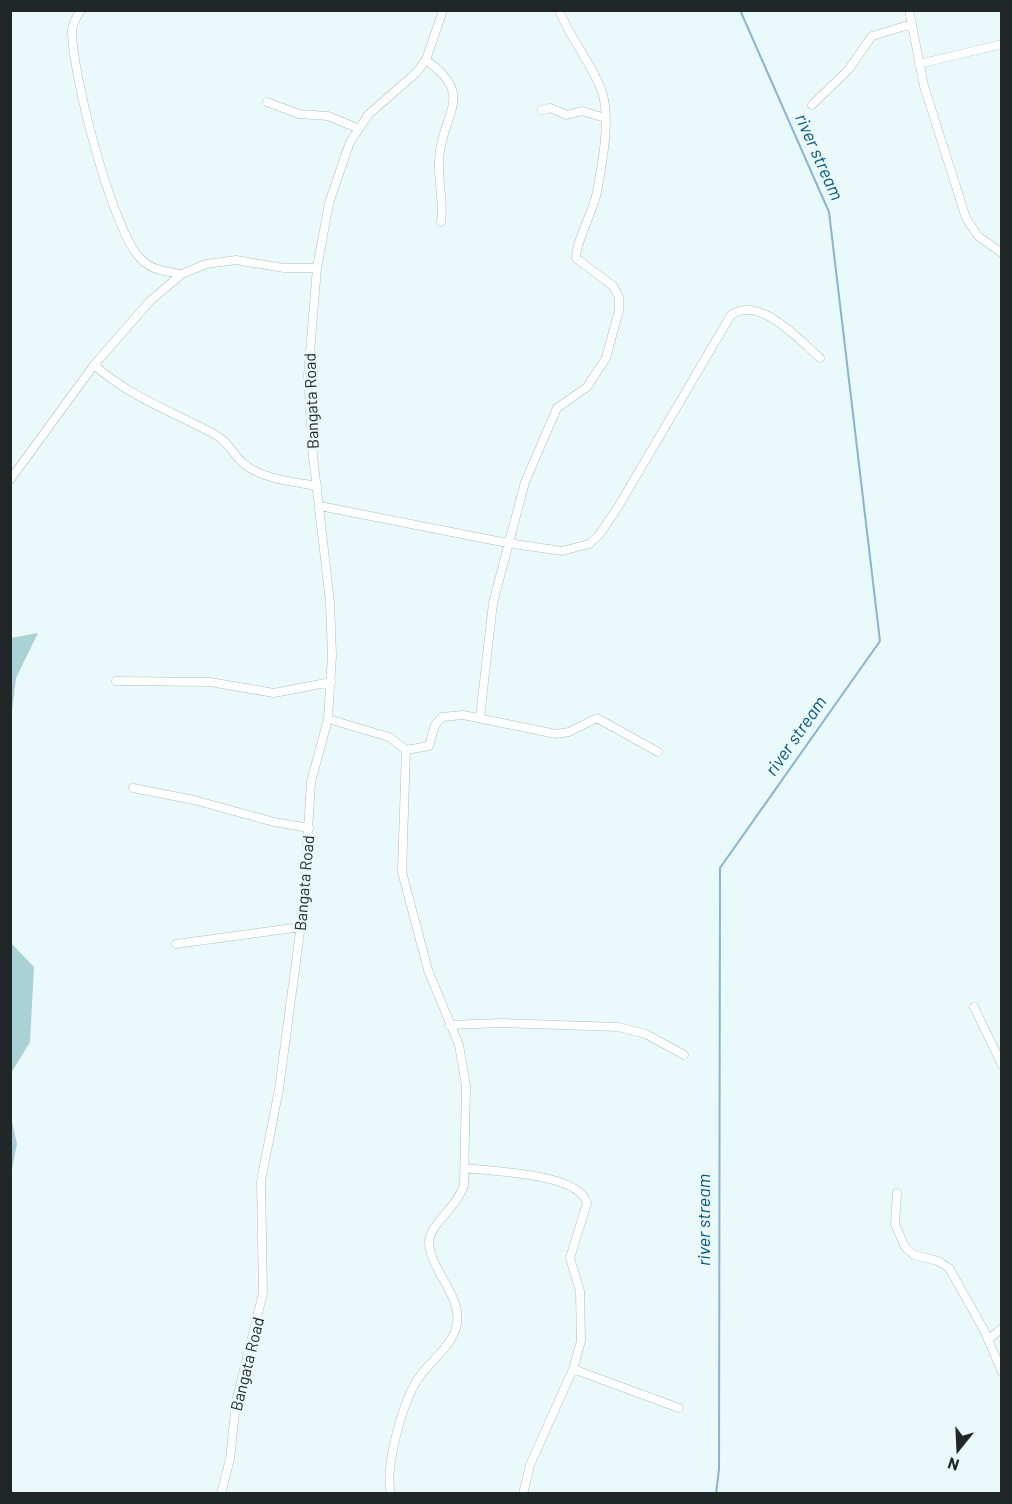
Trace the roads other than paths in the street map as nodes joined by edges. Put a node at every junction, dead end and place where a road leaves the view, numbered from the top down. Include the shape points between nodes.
1 (81, 10) edge
2 (443, 10) edge
3 (559, 10) edge
4 (909, 10) edge
5 (912, 24) junction
6 (1002, 44) edge
7 (426, 60) junction
8 (919, 64) junction
9 (267, 102) dead end
10 (812, 105) dead end
11 (542, 110) dead end
12 (605, 118) junction
13 (357, 128) junction
14 (441, 222) dead end
15 (1002, 253) edge
16 (317, 268) junction
17 (182, 274) junction
18 (820, 358) dead end
19 (94, 365) junction
20 (10, 480) edge
21 (317, 486) junction
22 (320, 506) junction
23 (507, 543) junction
24 (116, 681) dead end
25 (331, 682) junction
26 (480, 717) junction
27 (328, 719) junction
28 (406, 750) junction
29 (658, 752) dead end
30 (133, 788) dead end
31 (309, 828) junction
32 (301, 927) junction
33 (176, 944) dead end
34 (974, 1007) dead end
35 (449, 1026) junction
36 (684, 1055) dead end
37 (1002, 1065) edge
38 (466, 1168) junction
39 (897, 1193) dead end
40 (1002, 1328) edge
41 (988, 1340) junction
42 (573, 1369) junction
43 (1002, 1372) edge
44 (679, 1408) dead end
45 (221, 1494) edge
46 (391, 1494) edge
47 (523, 1494) edge

1 - 17 street via 72,29 76,66 94,141 123,227 130,245 148,266
2 - 7 street, Bangata Road
3 - 12 street via 601,89
4 - 5 street
5 - 8 street
5 - 10 street via 872,36 849,69
6 - 8 street
7 - 13 street, Bangata Road
7 - 14 street via 447,76 453,92 439,161 443,189
8 - 15 street via 966,218 978,236
9 - 13 street via 299,114 328,116
11 - 12 street via 550,108 567,115 582,111
12 - 23 street via 595,203 575,254 614,286 619,310 606,358 595,376 580,393 557,408 545,430
13 - 16 street, Bangata Road via 329,203
16 - 17 street via 284,268 236,260 206,264
16 - 21 street, Bangata Road via 308,367
17 - 19 street via 150,301
18 - 23 street via 763,314 737,311 724,325 599,535 580,548 562,551
19 - 20 street
19 - 21 street via 134,396 223,439 251,468
21 - 22 street, Bangata Road
22 - 23 street
22 - 25 street, Bangata Road via 330,602
23 - 26 street via 493,603
24 - 25 street via 210,682 274,693
25 - 27 street, Bangata Road
26 - 28 street via 442,717 435,725 429,746
26 - 29 street via 556,734 597,718
27 - 28 street via 389,737
27 - 31 street, Bangata Road via 311,782
28 - 35 street via 402,872 422,951
30 - 31 street
31 - 32 street, Bangata Road
32 - 33 street
32 - 45 street, Bangata Road via 279,1089 262,1173 263,1293 236,1402 230,1459
34 - 37 street
35 - 36 street via 502,1023 618,1027 646,1034
35 - 38 street via 459,1045 466,1086
38 - 42 street via 558,1180 579,1189 586,1197 587,1207 570,1258 582,1313 581,1341
38 - 46 street via 459,1199 434,1227 429,1240 455,1304 457,1325 451,1339 413,1386 391,1461
39 - 41 street via 894,1220 905,1246 914,1255 949,1268
40 - 41 street
41 - 43 street
42 - 44 street
42 - 47 street via 530,1465

